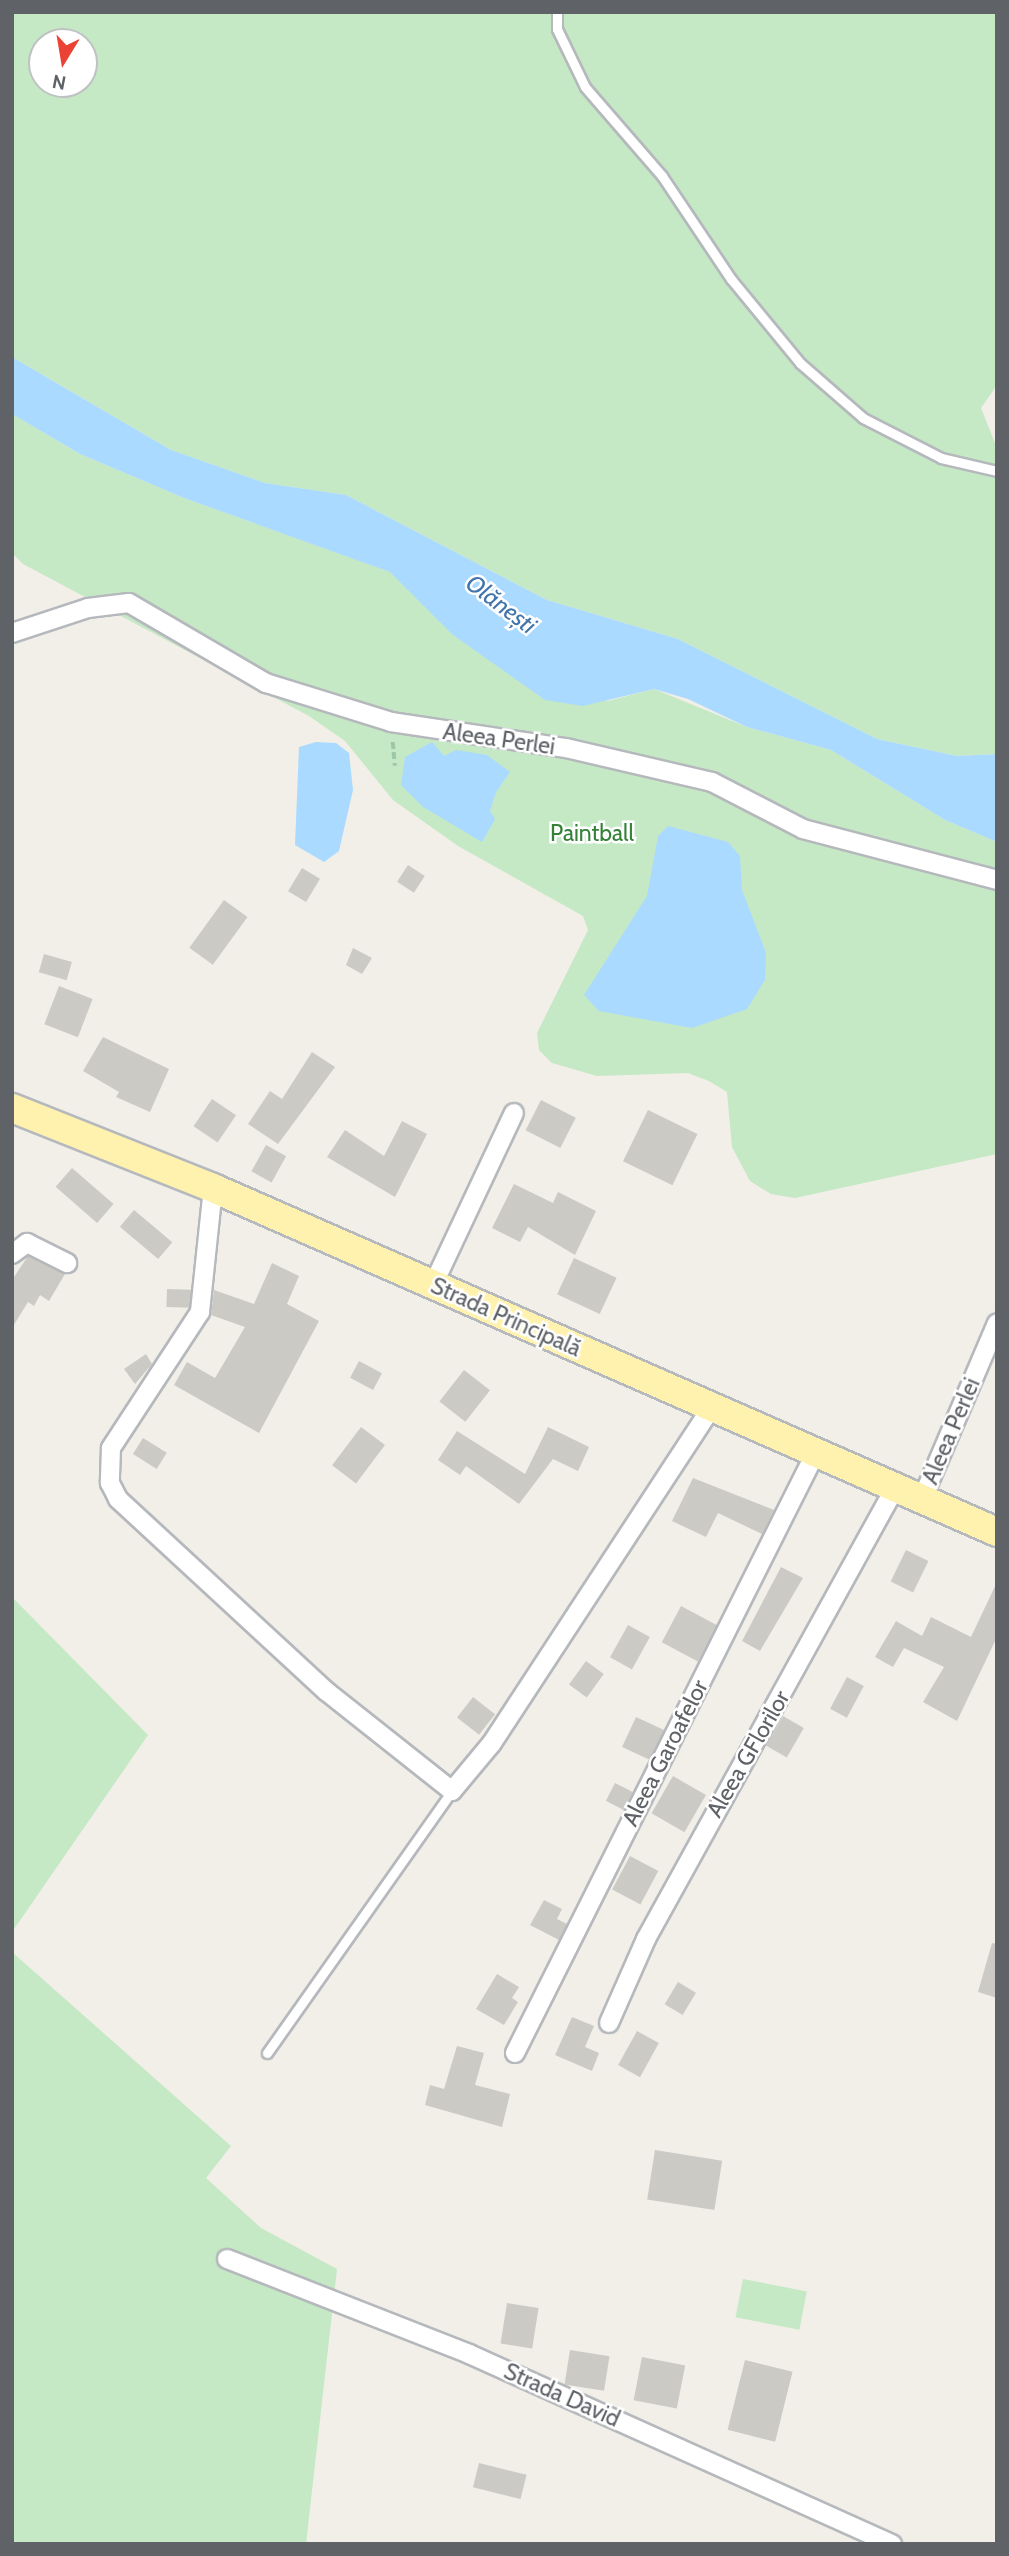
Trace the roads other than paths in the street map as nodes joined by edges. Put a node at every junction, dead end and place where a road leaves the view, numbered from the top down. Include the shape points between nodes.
1 (557, 12) edge
2 (997, 471) edge
3 (12, 632) edge
4 (997, 880) edge
5 (12, 1108) edge
6 (514, 1113) dead end
7 (213, 1188) junction
8 (12, 1254) edge
9 (67, 1263) dead end
10 (433, 1285) junction
11 (997, 1323) edge
12 (711, 1408) junction
13 (815, 1454) junction
14 (895, 1488) junction
15 (922, 1499) junction
16 (997, 1532) edge
17 (452, 1791) junction
18 (609, 2023) dead end
19 (267, 2053) dead end
20 (515, 2053) dead end
21 (227, 2259) dead end
22 (892, 2544) edge

1 - 2 lane via 557,29 585,87 662,176 731,279 800,363 863,418 941,458
3 - 4 street, Aleea Perlei via 88,608 129,603 233,667 391,722 566,748 712,782 803,829
5 - 7 main road, Strada Principală
6 - 10 street
7 - 10 main road, Strada Principală
7 - 17 street via 200,1312 111,1448 110,1482 127,1508 316,1682
8 - 9 street via 27,1243
10 - 12 main road, Strada Principală
11 - 15 street, Aleea Perlei
12 - 13 main road, Strada Principală
12 - 17 street via 492,1743
13 - 14 main road, Strada Principală
13 - 20 street, Aleea Garoafelor
14 - 15 main road, Strada Principală
14 - 18 street, Aleea GFlorilor via 659,1915
15 - 16 main road, Strada Principală
17 - 19 lane
21 - 22 street, Strada David via 469,2354

